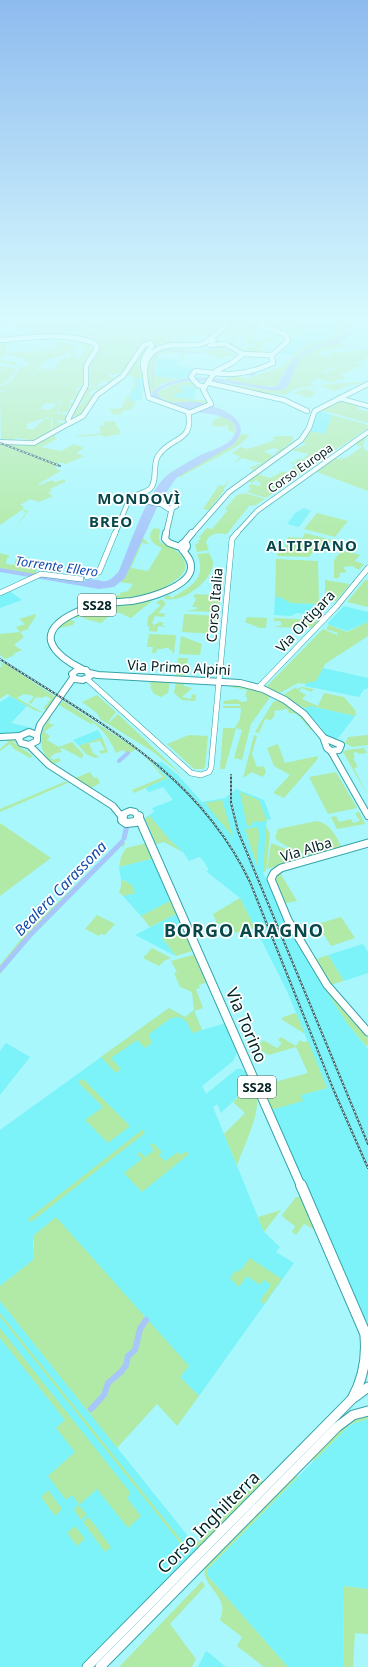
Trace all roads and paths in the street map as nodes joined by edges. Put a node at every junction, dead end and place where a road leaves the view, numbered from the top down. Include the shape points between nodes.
1 (81, 395) edge
2 (97, 395) edge
3 (148, 395) edge
4 (205, 395) edge
5 (264, 395) edge
6 (345, 395) edge
7 (338, 398) junction
8 (368, 406) edge
9 (191, 412) junction
10 (310, 412) junction
11 (70, 423) junction
12 (368, 432) edge
13 (0, 441) edge
14 (145, 498) junction
15 (131, 501) joint
16 (232, 540) joint
17 (183, 546) junction
18 (368, 568) edge
19 (0, 592) edge
20 (78, 670) junction
21 (84, 678) junction
22 (219, 681) junction
23 (260, 689) junction
24 (34, 734) junction
25 (2, 737) edge
26 (20, 738) junction
27 (329, 743) junction
28 (32, 744) junction
29 (334, 751) junction
30 (124, 814) junction
31 (368, 816) edge
32 (139, 818) junction
33 (133, 823) junction
34 (146, 831) junction
35 (368, 843) edge
36 (368, 1032) edge
37 (366, 1336) edge
38 (368, 1387) edge
39 (352, 1400) junction
40 (367, 1411) edge
41 (87, 1667) edge
42 (100, 1667) edge

1 - 11 main road via 68,418
2 - 11 main road via 84,416
3 - 9 main road via 149,399
4 - 9 main road via 211,403
5 - 10 main road
6 - 7 main road
7 - 8 street
7 - 10 main road
9 - 14 main road via 185,436 158,456 155,481
10 - 17 main road via 309,428 301,440 229,492
11 - 13 street via 35,443
12 - 16 street, Corso Europa via 249,517
14 - 15 main road via 134,496
14 - 17 main road via 165,506 165,537 169,543
15 - 19 street via 98,572 85,579 42,574
16 - 22 street, Corso Italia
17 - 20 main road, SS28 via 192,565 188,577 179,584 138,600 92,606 56,625 51,633 52,642
18 - 23 street, Via Ortigara via 336,607
20 - 21 main road
20 - 21 main road via 72,674
21 - 22 main road, Via Primo Alpini via 98,675
21 - 22 street, Corso Italia via 191,773 204,774 210,769
21 - 24 main road via 68,686
22 - 23 main road, Via Primo Alpini via 240,683
23 - 27 main road, Via Primo Alpini via 299,708
24 - 26 main road
24 - 28 main road via 38,739
25 - 26 main road
26 - 28 main road, Via Torino via 21,743
27 - 29 main road via 327,748
27 - 29 main road via 337,742 341,745 341,748
28 - 30 main road, Via Torino / SS28 via 52,768
29 - 31 main road
30 - 32 main road, Via Torino / SS28 via 135,812
30 - 33 main road, Via Torino / SS28 via 124,822
32 - 33 main road
32 - 34 main road, Via Torino / SS28
33 - 34 main road, Via Torino / SS28
34 - 37 main road, Via Torino / SS28
35 - 36 street, Via Alba via 281,868 270,879 288,920 327,986
37 - 39 street, Corso Inghilterra via 365,1364 360,1385
38 - 39 street, Corso Inghilterra
39 - 41 street, Corso Inghilterra
40 - 42 street, Corso Inghilterra via 353,1415 337,1427

